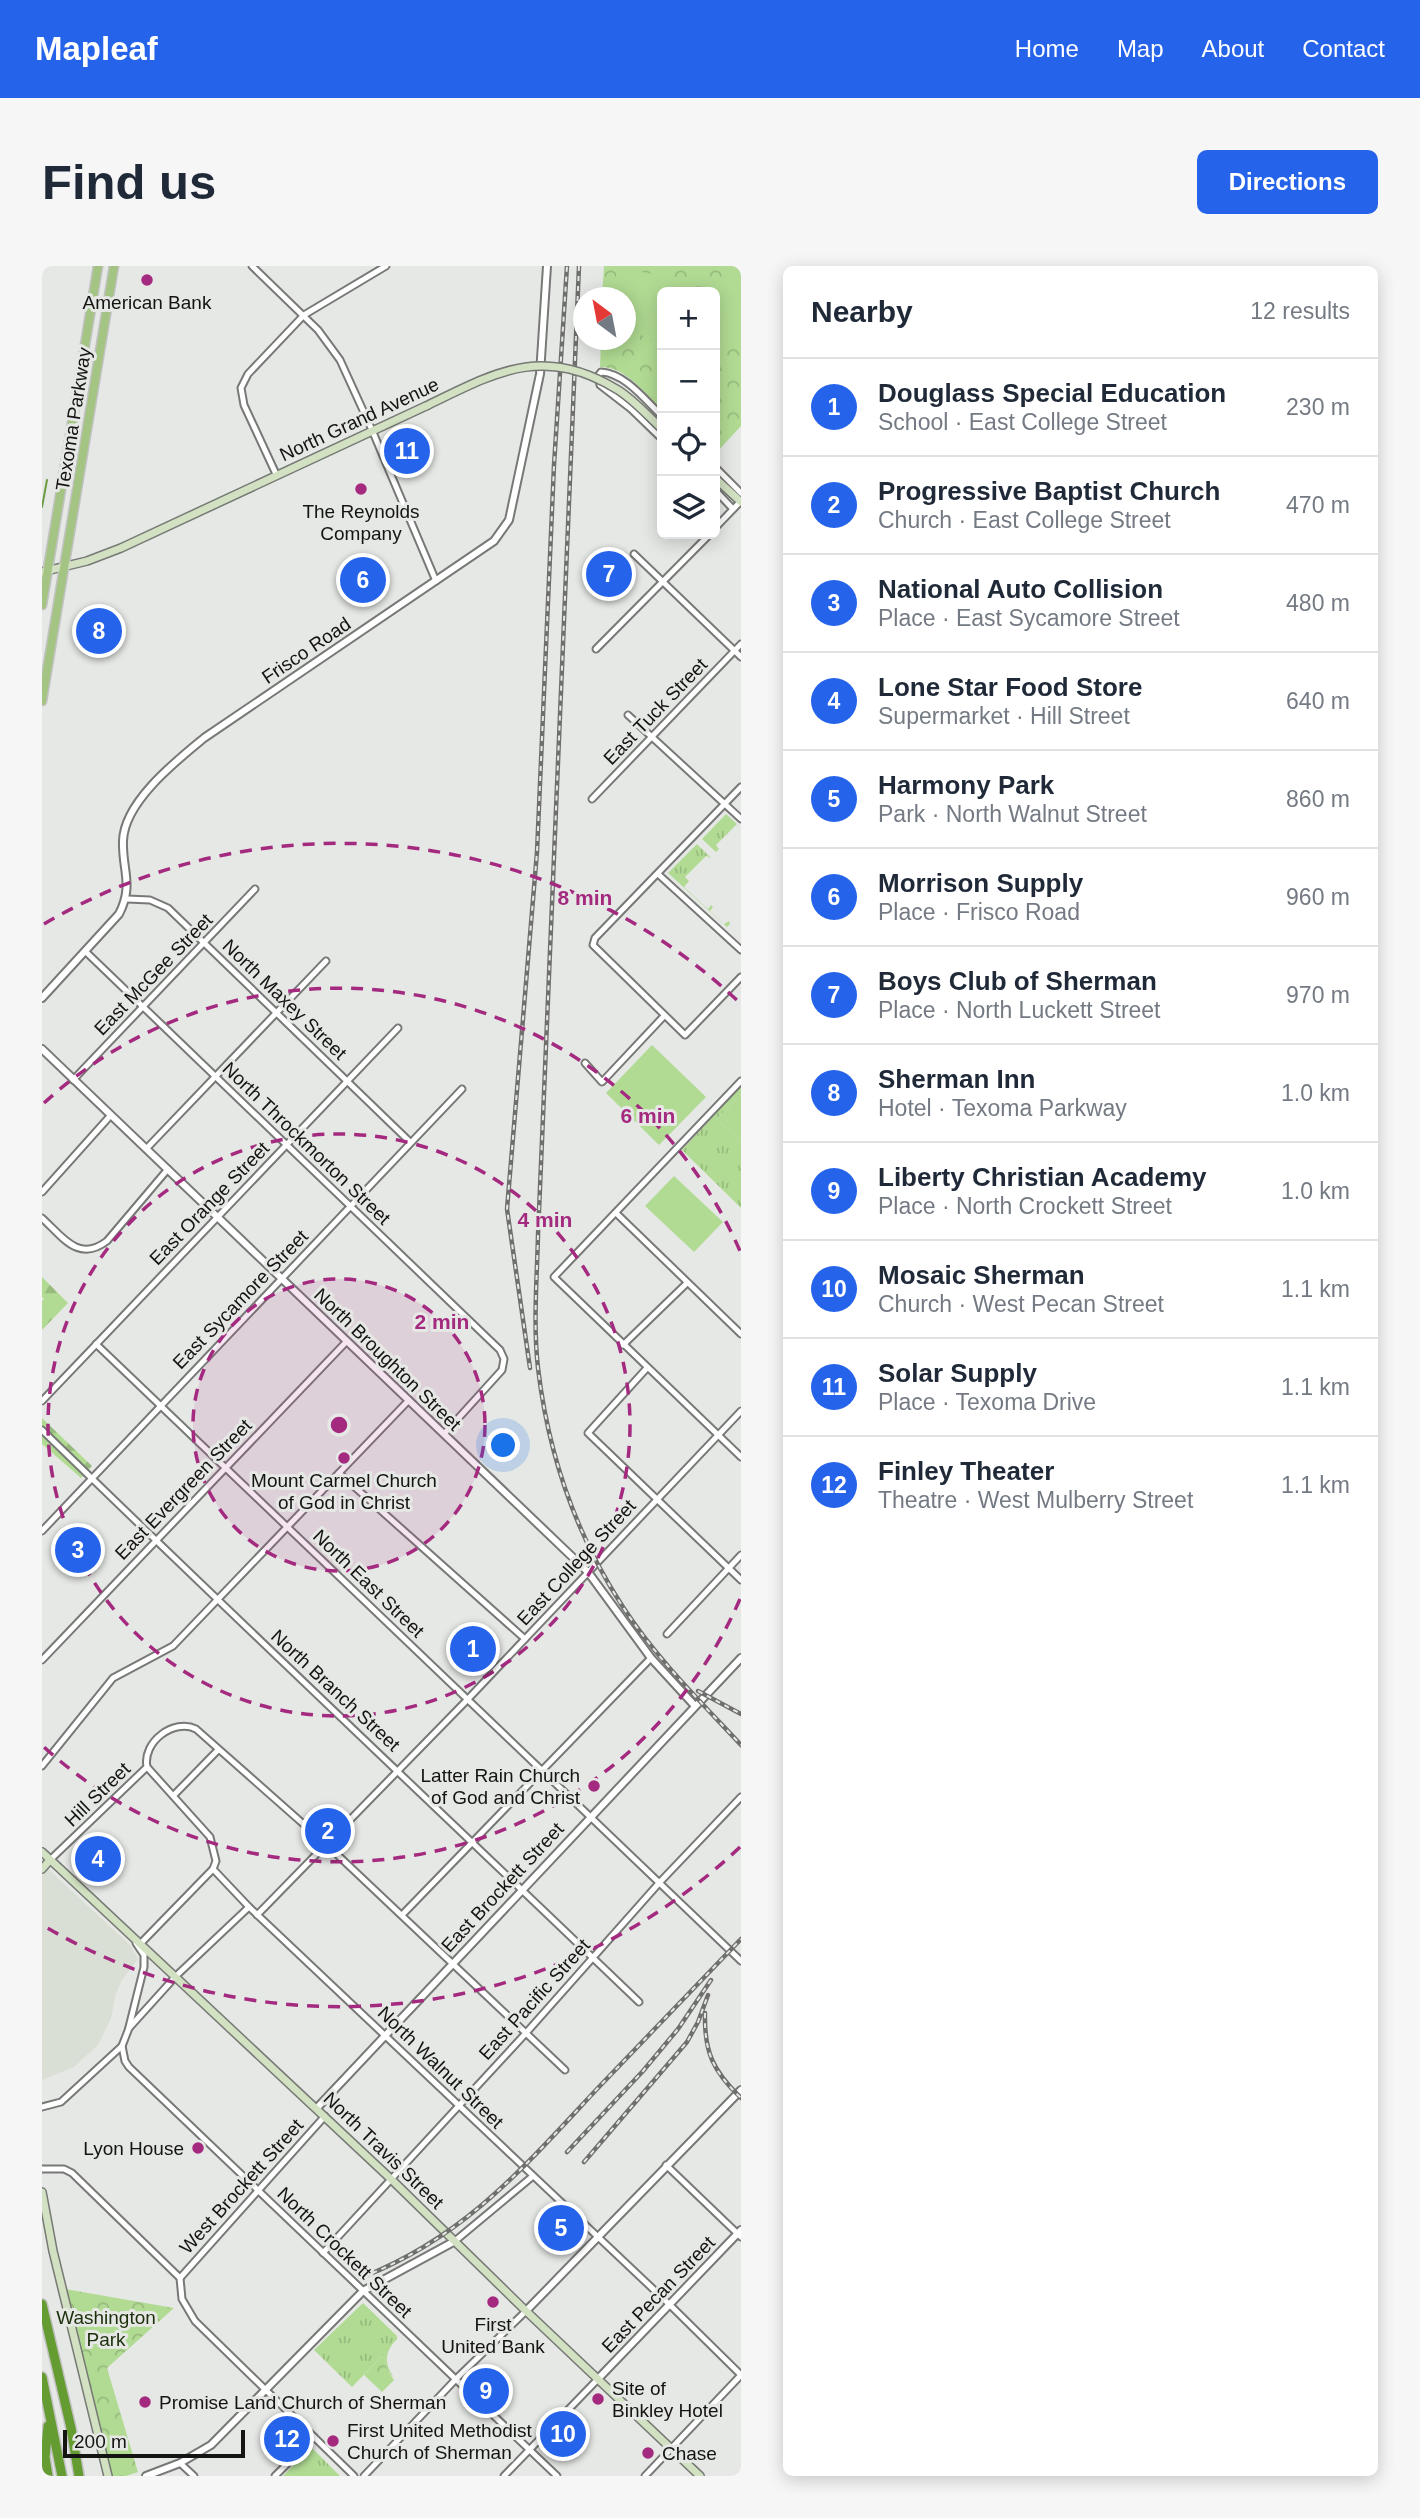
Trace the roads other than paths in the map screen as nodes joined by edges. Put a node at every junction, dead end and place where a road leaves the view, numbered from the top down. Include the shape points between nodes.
1 (98, 266) edge
2 (114, 266) edge
3 (252, 266) edge
4 (386, 266) edge
5 (547, 266) edge
6 (304, 315) junction
7 (659, 413) edge
8 (657, 424) edge
9 (372, 430) junction
10 (657, 434) edge
11 (720, 472) edge
12 (276, 474) junction
13 (720, 482) edge
14 (720, 493) edge
15 (741, 493) edge
16 (739, 504) edge
17 (720, 523) edge
18 (705, 539) edge
19 (635, 554) dead end
20 (64, 567) junction
21 (45, 571) edge
22 (436, 581) junction
23 (664, 582) junction
24 (42, 604) edge
25 (741, 644) edge
26 (596, 649) dead end
27 (735, 651) junction
28 (741, 657) edge
29 (42, 701) edge
30 (628, 715) dead end
31 (651, 736) junction
32 (741, 787) edge
33 (592, 799) dead end
34 (725, 804) junction
35 (741, 819) edge
36 (658, 874) junction
37 (255, 889) dead end
38 (127, 899) junction
39 (205, 944) junction
40 (741, 950) edge
41 (85, 951) junction
42 (326, 961) dead end
43 (741, 977) edge
44 (42, 998) edge
45 (142, 1007) junction
46 (276, 1012) junction
47 (664, 1016) junction
48 (398, 1028) dead end
49 (42, 1049) edge
50 (584, 1063) dead end
51 (216, 1077) junction
52 (73, 1080) junction
53 (348, 1081) junction
54 (741, 1081) edge
55 (462, 1089) dead end
56 (111, 1115) junction
57 (410, 1142) junction
58 (286, 1145) junction
59 (147, 1148) junction
60 (168, 1169) junction
61 (42, 1192) edge
62 (349, 1207) junction
63 (616, 1213) junction
64 (217, 1217) junction
65 (42, 1218) edge
66 (282, 1279) junction
67 (687, 1283) junction
68 (741, 1335) edge
69 (347, 1341) junction
70 (96, 1344) junction
71 (623, 1345) junction
72 (647, 1368) junction
73 (409, 1400) junction
74 (42, 1401) edge
75 (160, 1404) junction
76 (741, 1411) edge
77 (42, 1430) edge
78 (444, 1434) junction
79 (718, 1435) junction
80 (741, 1457) edge
81 (224, 1468) junction
82 (339, 1474) junction
83 (91, 1478) junction
84 (656, 1500) junction
85 (288, 1527) junction
86 (42, 1531) edge
87 (155, 1540) junction
88 (741, 1555) edge
89 (728, 1568) junction
90 (588, 1572) junction
91 (741, 1580) edge
92 (218, 1601) junction
93 (667, 1634) dead end
94 (525, 1639) junction
95 (651, 1658) junction
96 (741, 1658) edge
97 (42, 1660) edge
98 (468, 1699) junction
99 (695, 1706) junction
100 (218, 1750) junction
101 (42, 1766) edge
102 (147, 1767) junction
103 (398, 1770) junction
104 (543, 1771) junction
105 (174, 1795) junction
106 (741, 1797) edge
107 (591, 1816) junction
108 (473, 1842) junction
109 (326, 1844) junction
110 (42, 1852) edge
111 (50, 1860) junction
112 (42, 1869) edge
113 (213, 1869) junction
114 (660, 1882) junction
115 (523, 1889) junction
116 (249, 1907) junction
117 (257, 1915) junction
118 (402, 1915) junction
119 (128, 1931) junction
120 (141, 1943) junction
121 (593, 1958) junction
122 (741, 1961) edge
123 (453, 1963) junction
124 (176, 1976) junction
125 (639, 2002) dead end
126 (129, 2028) junction
127 (526, 2033) junction
128 (385, 2034) junction
129 (122, 2046) junction
130 (565, 2070) dead end
131 (741, 2090) edge
132 (458, 2105) junction
133 (42, 2107) edge
134 (317, 2108) junction
135 (324, 2116) junction
136 (666, 2165) junction
137 (42, 2169) edge
138 (533, 2176) junction
139 (392, 2180) junction
140 (42, 2192) edge
141 (258, 2192) junction
142 (740, 2234) edge
143 (597, 2237) junction
144 (456, 2241) junction
145 (323, 2253) junction
146 (180, 2278) junction
147 (363, 2291) junction
148 (42, 2304) edge
149 (670, 2305) junction
150 (526, 2311) junction
151 (741, 2375) edge
152 (42, 2377) edge
153 (456, 2379) junction
154 (597, 2380) junction
155 (265, 2390) junction
156 (49, 2416) junction
157 (314, 2437) junction
158 (529, 2449) junction
159 (671, 2449) junction
160 (180, 2462) junction
161 (61, 2471) edge
162 (48, 2474) edge
163 (79, 2476) edge
164 (108, 2476) edge
165 (146, 2476) edge
166 (194, 2476) edge
167 (275, 2476) edge
168 (354, 2476) edge
169 (364, 2476) edge
170 (504, 2476) edge
171 (557, 2476) edge
172 (645, 2476) edge
173 (699, 2476) edge

1 - 21 main road, Texoma Parkway
2 - 20 main road, Texoma Parkway
3 - 6 street
4 - 6 street
5 - 22 street, Frisco Road via 540,374 509,520 494,541
6 - 9 street via 340,360
6 - 12 street via 248,374 241,388 244,405
7 - 10 street via 626,383 605,372 598,376 600,385
8 - 9 main road, North Grand Avenue, bridge via 620,391 575,370 530,365 496,373
9 - 12 main road, North Grand Avenue
9 - 22 street
11 - 15 street
12 - 20 main road, North Grand Avenue via 121,548
13 - 16 main road
14 - 16 street
16 - 17 street
18 - 23 street
19 - 23 street
20 - 21 main road, North Grand Avenue
20 - 29 main road, Texoma Parkway
21 - 24 main road, Texoma Parkway
22 - 38 street, Frisco Road via 204,737 176,761 133,808 124,826
23 - 26 street
23 - 27 street
25 - 27 street, East Tuck Street
27 - 28 street
27 - 31 street, East Tuck Street
30 - 31 street
31 - 33 street, East Tuck Street
31 - 34 street
32 - 34 street
34 - 35 street
34 - 36 street
36 - 40 street
36 - 47 street via 593,945
37 - 39 street, East McGee Street
38 - 39 street, North Maxey Street via 161,903
38 - 41 street
39 - 45 street, East McGee Street
39 - 46 street, North Maxey Street
41 - 44 street
41 - 45 street, North Throckmorton Street
42 - 46 street
43 - 47 street via 685,1035
45 - 51 street, North Throckmorton Street
45 - 52 street, East McGee Street
46 - 51 street
46 - 53 street, North Maxey Street
47 - 50 street via 602,1082
48 - 53 street, East Orange Street
49 - 52 street, North Broughton Street
51 - 58 street, North Throckmorton Street
51 - 59 street
52 - 56 street, North Broughton Street
53 - 57 street, North Maxey Street
53 - 58 street, East Orange Street
54 - 63 street
55 - 57 street, East Sycamore Street
56 - 59 street, North Broughton Street
56 - 61 street
57 - 62 street, East Sycamore Street
58 - 62 street, North Throckmorton Street
58 - 64 street, East Orange Street
59 - 60 street, North Broughton Street
60 - 64 street, North Broughton Street
60 - 65 street via 97,1247 75,1248
62 - 66 street, East Sycamore Street
62 - 78 street, North Throckmorton Street via 500,1350 504,1359 502,1370
63 - 67 street
63 - 71 street via 554,1277
64 - 66 street, North Broughton Street
64 - 70 street, East Orange Street
66 - 69 street, North Broughton Street
66 - 75 street, East Sycamore Street
67 - 68 street
67 - 71 street
69 - 73 street, North Broughton Street
69 - 81 street, East Evergreen Street
70 - 74 street, East Orange Street
70 - 75 street, North East Street
71 - 72 street
72 - 79 street
72 - 84 street via 588,1433
73 - 78 street, North Broughton Street
73 - 82 street
75 - 81 street, North East Street
75 - 83 street, East Sycamore Street
76 - 79 street, East College Street
77 - 83 street, North Branch Street
78 - 90 street, North Broughton Street
79 - 80 street
79 - 84 street, East College Street
81 - 85 street, North East Street
81 - 87 street, East Evergreen Street
82 - 85 street
82 - 94 street
83 - 86 street, East Sycamore Street
83 - 87 street, North Branch Street
84 - 89 street
84 - 90 street, East College Street
85 - 92 street
85 - 98 street, North East Street
87 - 92 street, North Branch Street
87 - 97 street, East Evergreen Street
88 - 89 street
89 - 91 street
89 - 93 street
90 - 94 street, East College Street
90 - 95 street, North Broughton Street
92 - 101 street via 173,1646 113,1678
92 - 103 street, North Branch Street
94 - 98 street, East College Street
95 - 99 street, North Broughton Street
95 - 104 street
96 - 99 street, East Brockett Street
98 - 103 street, East College Street
98 - 104 street, North East Street
99 - 107 street, East Brockett Street
100 - 102 street, Hill Street via 196,1729 179,1725 149,1749
100 - 105 street
100 - 109 street
102 - 105 street
102 - 111 street, Hill Street
103 - 108 street, North Branch Street
103 - 109 street, East College Street
104 - 107 street, North East Street
104 - 108 street
105 - 113 street via 210,1837 216,1861
106 - 114 street, East Pacific Street
107 - 114 street, North East Street
107 - 115 street, East Brockett Street
108 - 115 street, North Branch Street
108 - 118 street
109 - 117 street, East College Street
109 - 118 street
110 - 111 main road, North Travis Street
111 - 112 main road
111 - 119 main road, North Travis Street
113 - 116 street, North Walnut Street
113 - 120 street
114 - 121 street, East Pacific Street
114 - 122 street, North East Street
115 - 121 street, North Branch Street
115 - 123 street, East Brockett Street
116 - 117 street, North Walnut Street
116 - 124 street
117 - 128 street, North Walnut Street
118 - 123 street
119 - 120 main road, North Travis Street
119 - 126 street via 144,1955
120 - 124 main road, North Travis Street
121 - 125 street, North Branch Street
121 - 127 street, East Pacific Street
123 - 127 street
123 - 128 street, East Brockett Street
124 - 126 street
124 - 134 main road, North Travis Street
126 - 129 street
127 - 130 street
127 - 132 street, East Pacific Street
128 - 132 street, North Walnut Street
128 - 134 street, East Brockett Street
129 - 133 street via 61,2102
129 - 141 street, North Crockett Street via 129,2067
131 - 136 street
132 - 138 street, North Walnut Street
132 - 139 street, East Pacific Street
134 - 135 main road, North Travis Street
135 - 139 main road, North Travis Street
135 - 141 street, West Brockett Street
136 - 142 street
136 - 143 street
137 - 146 street via 72,2172
138 - 143 street, North Walnut Street
138 - 144 street
139 - 144 main road, North Travis Street
139 - 145 street, East Pacific Street
140 - 164 main road
141 - 145 street, North Crockett Street
141 - 146 street, West Brockett Street
142 - 149 street, East Pecan Street
143 - 149 street, North Walnut Street
143 - 150 street
144 - 147 street
144 - 150 main road, North Travis Street
145 - 147 street, North Crockett Street
146 - 155 street via 182,2299 195,2320
147 - 153 street, North Crockett Street
147 - 155 street
148 - 163 highway
149 - 151 street, North Walnut Street
149 - 154 street, East Pecan Street
150 - 153 street
150 - 154 main road, North Travis Street
151 - 159 street
152 - 156 highway
153 - 158 street, North Crockett Street
153 - 169 street
154 - 158 street
154 - 159 main road, North Travis Street
155 - 157 street
155 - 160 street via 211,2445
156 - 161 highway
156 - 162 highway
157 - 167 street
157 - 168 street
158 - 170 street
158 - 171 street, North Crockett Street
159 - 172 street
159 - 173 main road, North Travis Street
160 - 165 street
160 - 166 street

